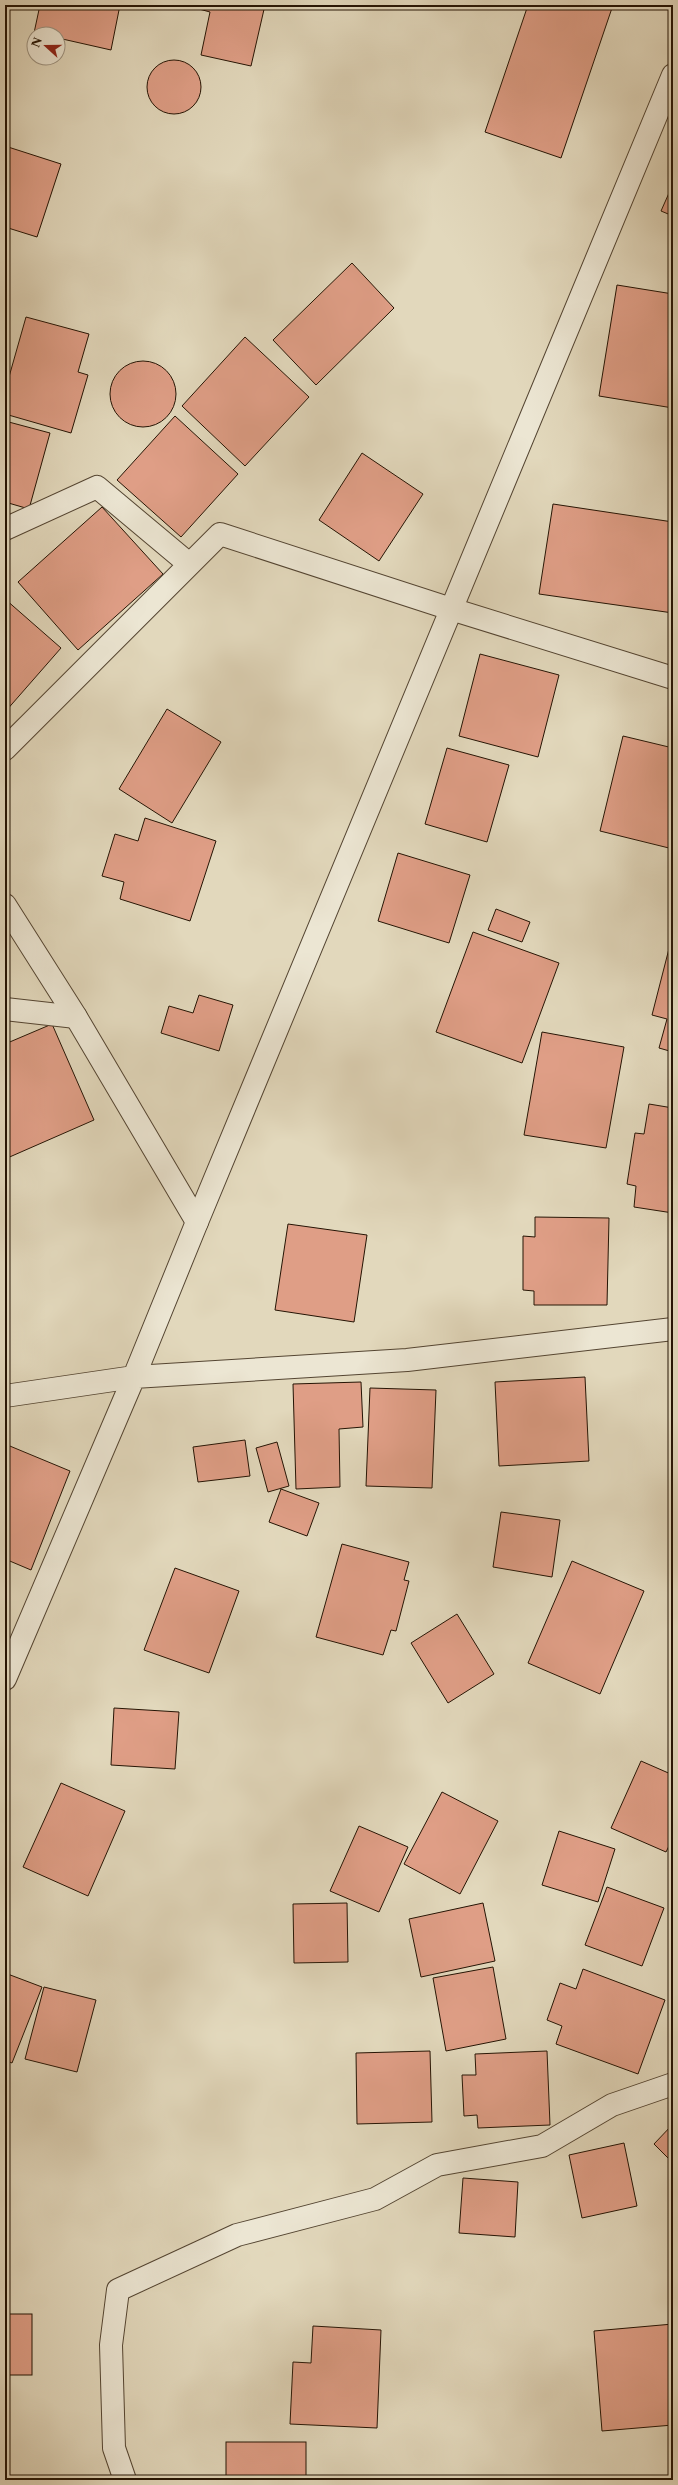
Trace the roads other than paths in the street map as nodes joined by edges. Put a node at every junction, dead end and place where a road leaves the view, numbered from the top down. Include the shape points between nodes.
1 (673, 75) edge
2 (5, 529) edge
3 (189, 564) junction
4 (451, 610) junction
5 (673, 678) edge
6 (5, 749) edge
7 (5, 905) edge
8 (5, 1009) edge
9 (76, 1017) junction
10 (197, 1222) junction
11 (673, 1329) edge
12 (134, 1377) junction
13 (5, 1396) edge
14 (5, 1679) edge
15 (673, 2084) edge
16 (125, 2480) edge

1 - 4 street
2 - 3 street via 97,487
3 - 4 street via 220,534
3 - 6 street
4 - 5 street
4 - 10 street
7 - 9 street
8 - 9 street
9 - 10 street
10 - 12 street
11 - 12 street via 407,1360
12 - 13 street
12 - 14 street
15 - 16 street via 612,2105 542,2146 437,2165 374,2199 237,2235 118,2290 111,2345 114,2448

